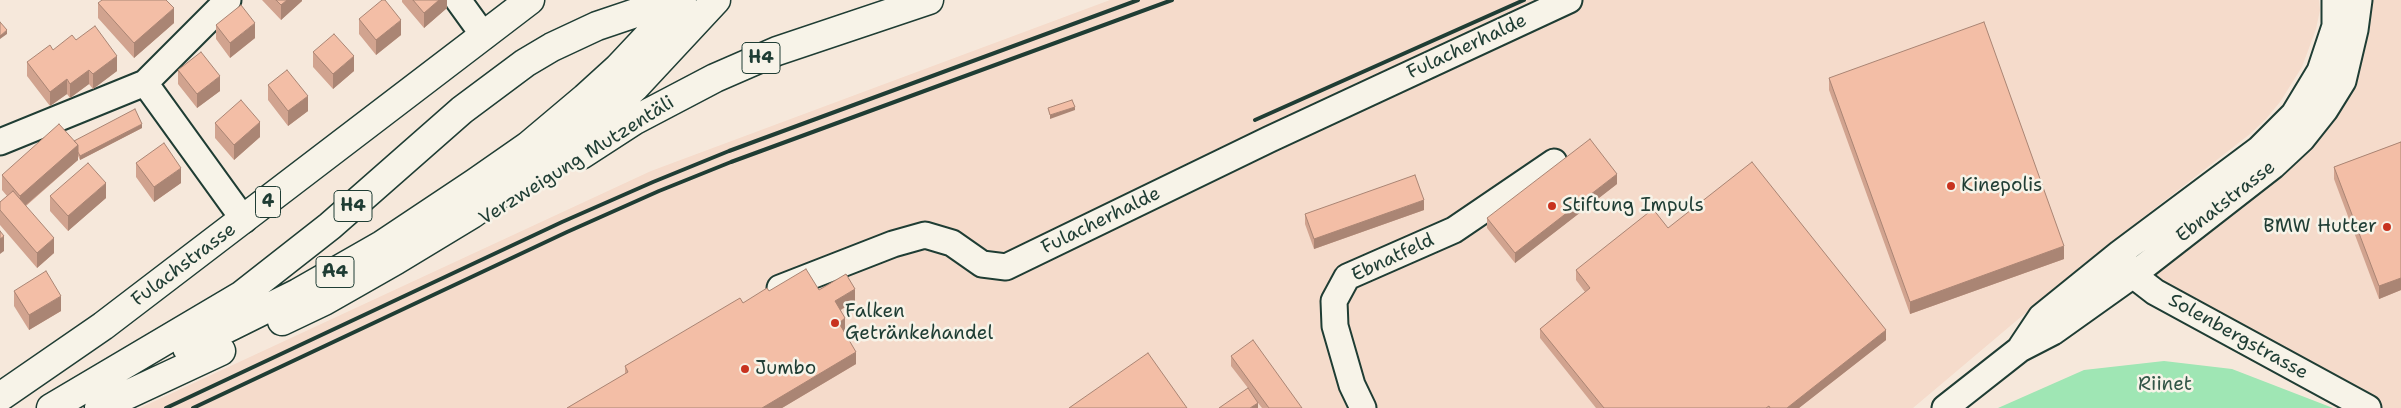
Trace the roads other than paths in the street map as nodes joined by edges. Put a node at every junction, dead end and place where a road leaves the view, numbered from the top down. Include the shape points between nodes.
1 (228, 0) edge
2 (458, 0) edge
3 (530, 0) edge
4 (674, 0) edge
5 (682, 0) edge
6 (716, 0) edge
7 (929, 0) edge
8 (1569, 0) edge
9 (2335, 0) edge
10 (2359, 0) edge
11 (484, 36) junction
12 (145, 83) junction
13 (0, 142) edge
14 (1554, 162) dead end
15 (244, 220) junction
16 (2120, 254) junction
17 (396, 260) junction
18 (2133, 274) junction
19 (762, 295) edge
20 (2020, 349) junction
21 (0, 397) edge
22 (50, 408) edge
23 (62, 408) edge
24 (99, 408) edge
25 (1362, 408) edge
26 (1945, 408) edge
27 (2368, 408) edge

1 - 12 street
2 - 11 street
3 - 11 main road, Fulachstrasse / 4
4 - 22 main road, H4 via 598,26 552,47 517,68 462,110 330,226 249,290
5 - 23 main road, A4 via 585,98 528,146 423,219 298,293
6 - 17 main road, A4 via 635,87 597,122 472,214
7 - 17 main road, Verzweigung Mutzentäli / H4 via 777,51 708,81 635,120 436,252
8 - 19 street, Fulacherhalde via 1270,139 1006,267 982,264 952,243 926,235 893,244
9 - 16 street, Ebnatstrasse via 2335,26 2320,71 2294,114 2259,149
10 - 18 street, Ebnatstrasse via 2343,81 2302,139 2273,166
11 - 15 main road, Fulachstrasse / 4
12 - 13 street
12 - 15 street
14 - 25 street, Ebnatfeld via 1454,230 1347,277 1334,301 1334,326
15 - 21 main road, Fulachstrasse / 4 via 103,326
16 - 18 street, Solenbergstrasse
16 - 20 street, Ebnatstrasse via 2040,317
17 - 24 main road, A4 via 324,301
18 - 20 street, Ebnatstrasse via 2053,332
18 - 27 street, Solenbergstrasse via 2155,292
20 - 26 street, Ebnatstrasse

